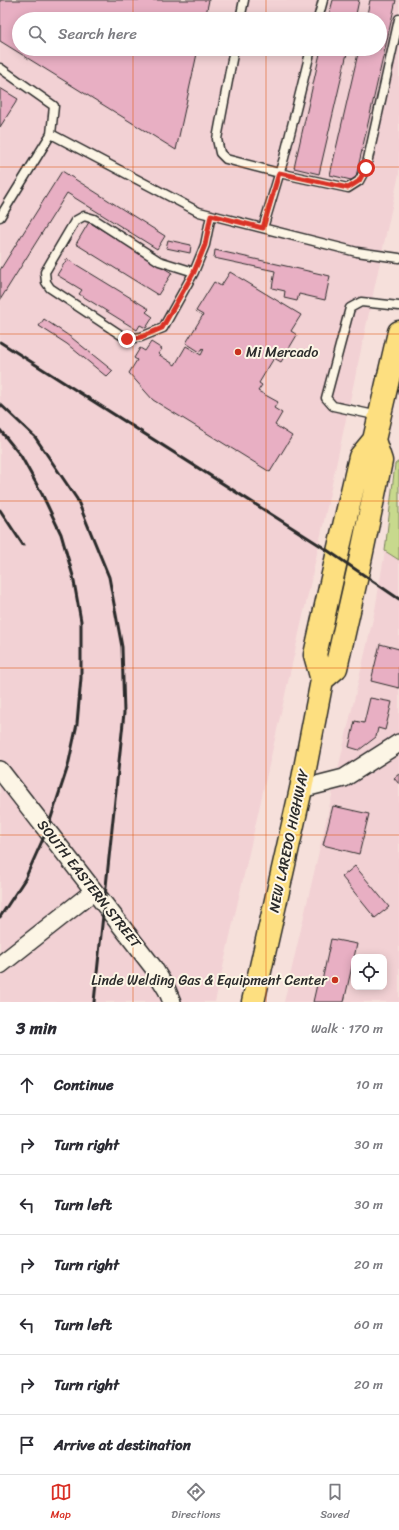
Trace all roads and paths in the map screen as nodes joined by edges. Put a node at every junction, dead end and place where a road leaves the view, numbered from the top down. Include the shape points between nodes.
1 (244, 0) edge
2 (323, 0) edge
3 (241, 12) edge
4 (320, 12) edge
5 (399, 19) edge
6 (233, 56) edge
7 (309, 56) edge
8 (0, 68) edge
9 (51, 134) junction
10 (279, 173) junction
11 (211, 215) junction
12 (0, 217) edge
13 (263, 228) junction
14 (399, 258) edge
15 (194, 272) junction
16 (399, 306) edge
17 (399, 332) edge
18 (380, 416) junction
19 (399, 743) edge
20 (0, 770) edge
21 (301, 789) junction
22 (94, 891) junction
23 (0, 965) edge
24 (172, 1002) edge
25 (254, 1002) edge

1 - 3 lane
2 - 4 lane
5 - 10 lane via 366,168 359,181 348,188
6 - 10 lane via 217,139 220,153 226,159
7 - 10 lane
8 - 9 lane via 54,106
9 - 11 lane via 199,212
9 - 12 lane
10 - 13 lane
11 - 13 lane
11 - 15 lane via 205,245
13 - 14 lane via 357,252
15 - 15 lane via 162,328 141,337 127,339 50,288 46,282 45,272 75,221 84,216 94,219 159,261
16 - 18 lane via 361,302 350,308 326,398 333,406
17 - 18 main road, NEW LAREDO HIGHWAY
18 - 21 main road, NEW LAREDO HIGHWAY via 374,440 360,457 315,655 322,680
19 - 21 street via 344,778
20 - 22 street, SOUTH EASTERN STREET
21 - 25 main road, NEW LAREDO HIGHWAY
22 - 23 street
22 - 24 street, SOUTH EASTERN STREET via 153,967

